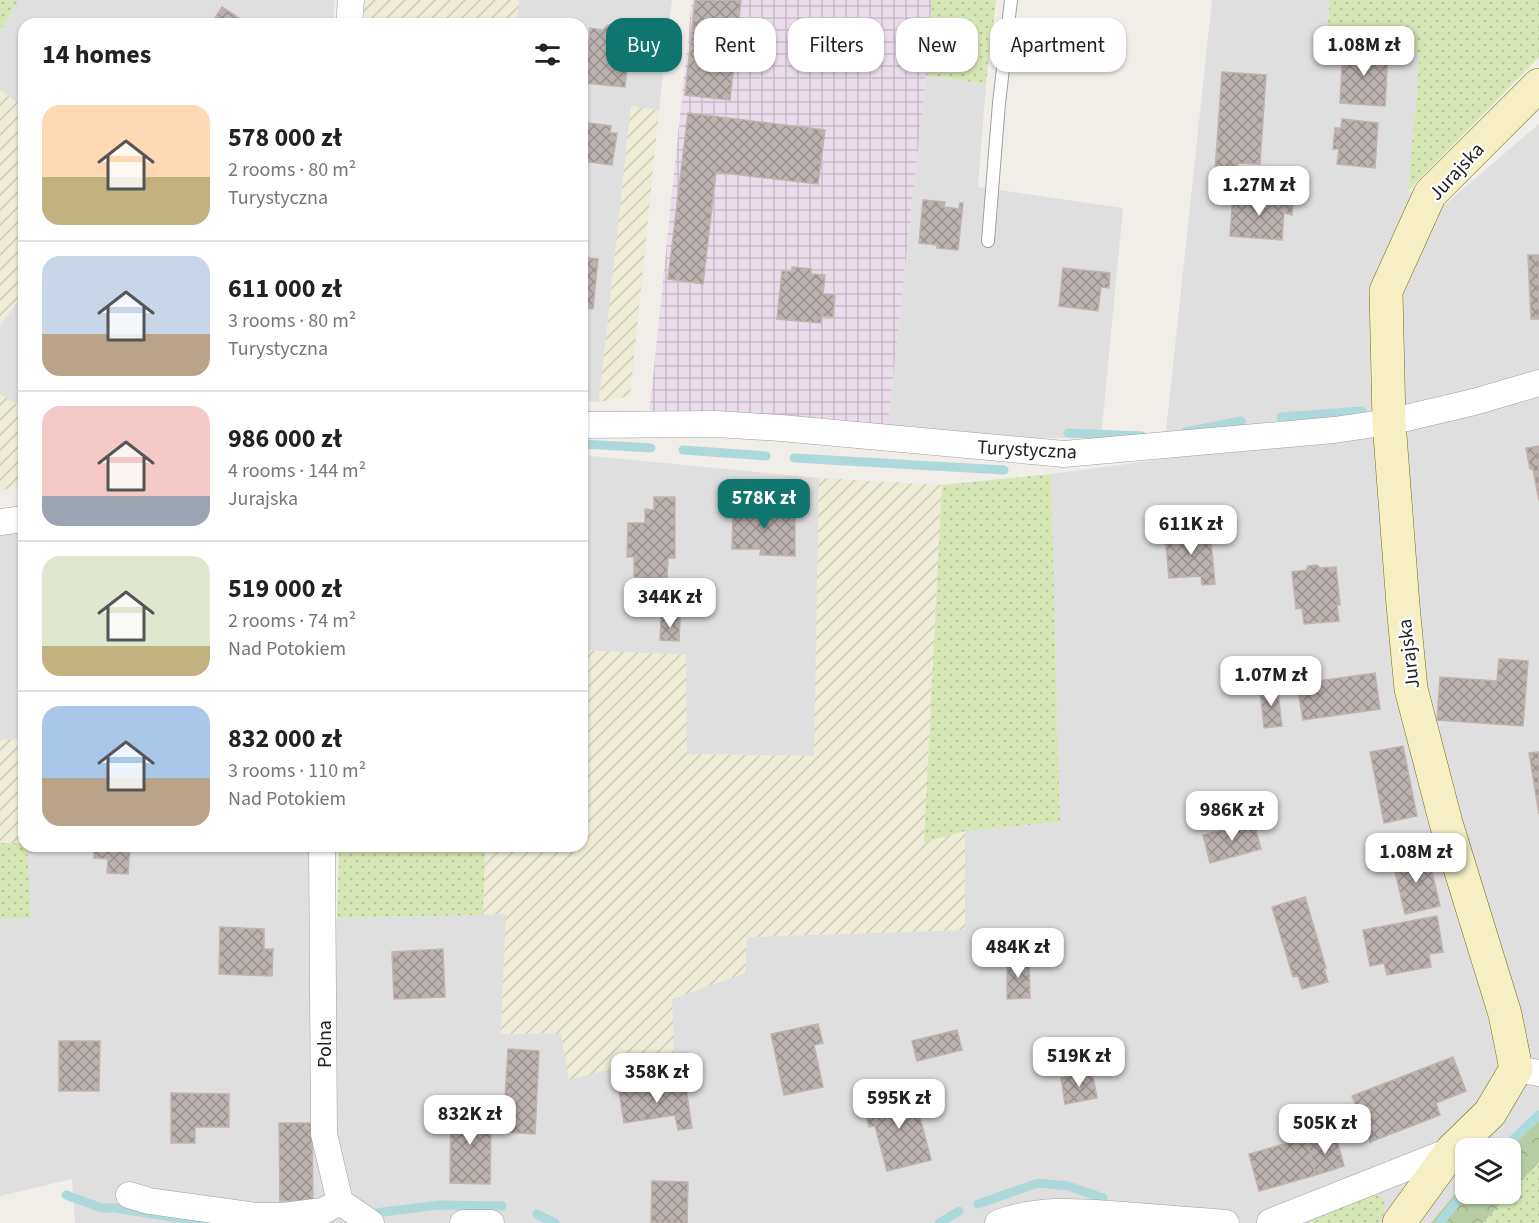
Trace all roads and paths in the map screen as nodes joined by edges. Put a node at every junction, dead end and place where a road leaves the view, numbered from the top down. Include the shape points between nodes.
1 (351, 0) edge
2 (1011, 0) edge
3 (350, 18) edge
4 (1539, 85) edge
5 (988, 241) dead end
6 (1539, 383) edge
7 (1389, 422) junction
8 (588, 425) edge
9 (18, 520) edge
10 (0, 522) edge
11 (322, 852) edge
12 (1527, 1071) edge
13 (1452, 1150) junction
14 (129, 1195) dead end
15 (340, 1202) junction
16 (371, 1223) edge
17 (463, 1223) edge
18 (491, 1223) edge
19 (998, 1223) edge
20 (1226, 1223) edge
21 (1263, 1223) edge
22 (1271, 1223) edge
23 (1399, 1223) edge

1 - 3 street
2 - 5 lane
4 - 7 street, Jurajska via 1430,194 1386,291
6 - 7 street, Turystyczna
7 - 8 street, Turystyczna via 1064,454 716,424
7 - 12 street, Jurajska via 1411,689 1446,823 1505,1014
9 - 10 street
11 - 15 street, Polna via 324,1134
12 - 13 street, Jurajska
13 - 22 street
13 - 23 street, Jurajska
14 - 15 street via 256,1216 323,1211
15 - 16 street
17 - 18 street
19 - 20 street via 1015,1216 1067,1210
21 - 22 street

